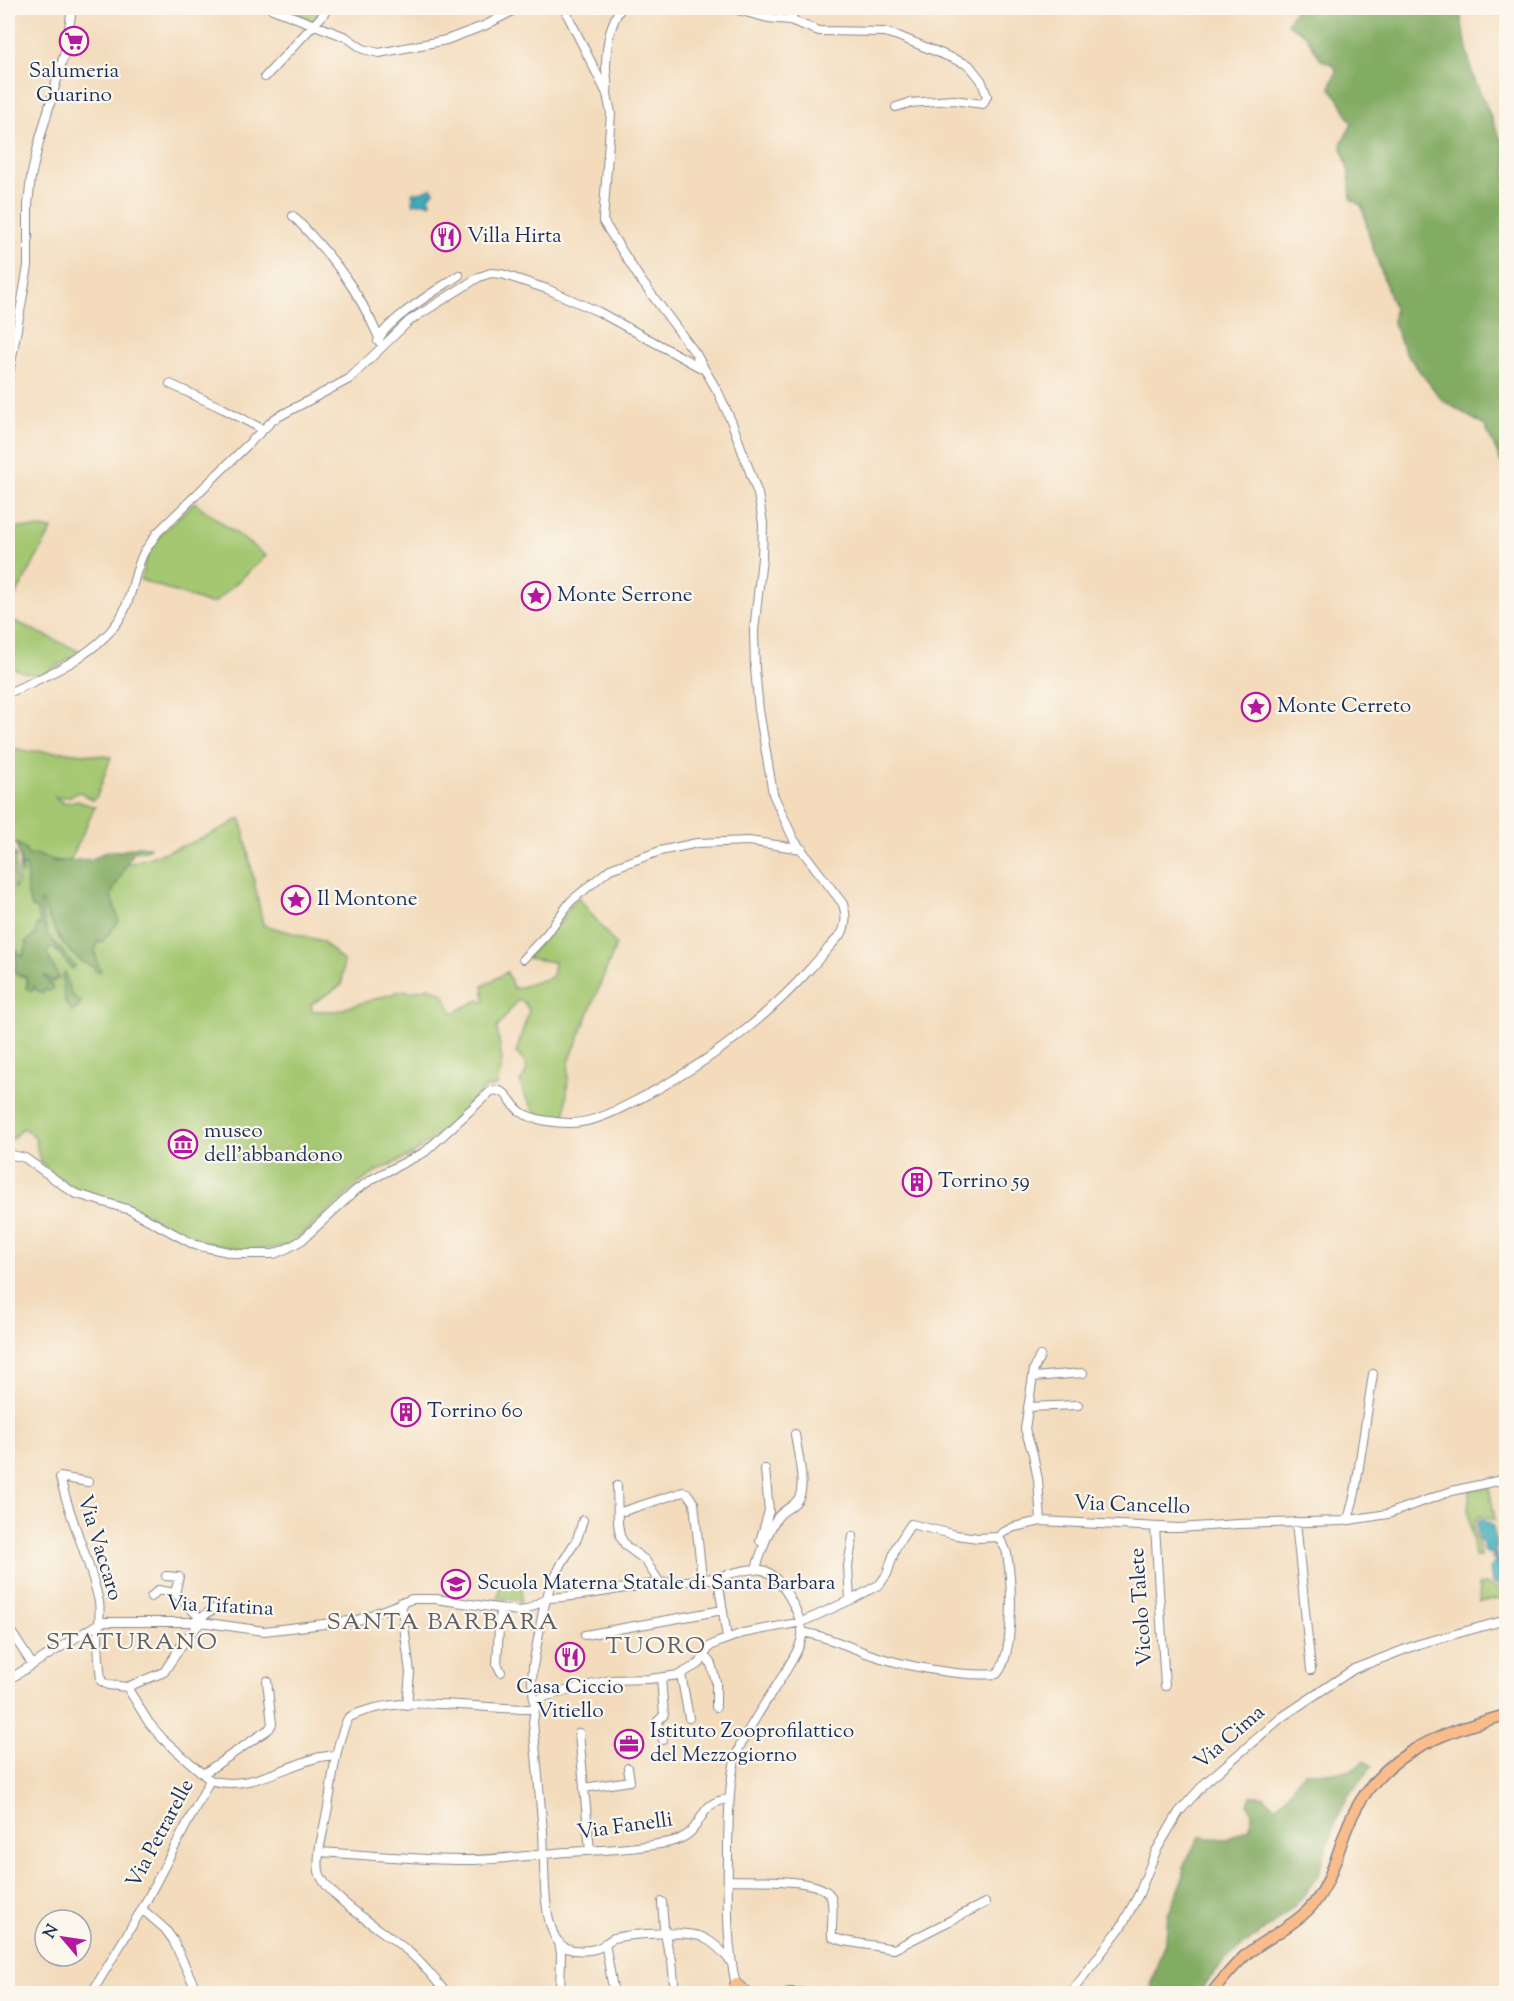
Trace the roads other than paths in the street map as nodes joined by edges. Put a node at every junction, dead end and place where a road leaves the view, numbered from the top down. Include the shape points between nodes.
1 (72, 8) edge
2 (270, 8) edge
3 (328, 8) edge
4 (518, 8) edge
5 (564, 8) edge
6 (621, 8) edge
7 (730, 8) edge
8 (797, 8) edge
9 (761, 12) edge
10 (790, 20) junction
11 (314, 24) junction
12 (265, 77) dead end
13 (607, 94) junction
14 (896, 107) dead end
15 (293, 216) dead end
16 (459, 275) dead end
17 (379, 338) junction
18 (376, 354) junction
19 (705, 370) junction
20 (8, 380) edge
21 (170, 384) dead end
22 (262, 429) junction
23 (8, 693) edge
24 (802, 849) junction
25 (523, 959) dead end
26 (8, 1154) edge
27 (1040, 1356) dead end
28 (1083, 1373) dead end
29 (1373, 1374) dead end
30 (1033, 1377) junction
31 (1078, 1405) dead end
32 (1028, 1407) junction
33 (795, 1434) dead end
34 (765, 1469) dead end
35 (1506, 1479) edge
36 (88, 1482) dead end
37 (617, 1486) dead end
38 (624, 1511) dead end
39 (583, 1520) dead end
40 (1347, 1520) junction
41 (1041, 1521) junction
42 (1296, 1522) junction
43 (1155, 1527) junction
44 (853, 1536) dead end
45 (999, 1537) junction
46 (765, 1542) junction
47 (755, 1570) junction
48 (166, 1576) dead end
49 (706, 1579) junction
50 (660, 1583) junction
51 (175, 1593) junction
52 (151, 1597) dead end
53 (547, 1598) junction
54 (850, 1600) junction
55 (401, 1602) junction
56 (220, 1605) dead end
57 (500, 1609) junction
58 (723, 1610) junction
59 (200, 1620) junction
60 (1506, 1620) edge
61 (101, 1622) junction
62 (802, 1622) junction
63 (8, 1627) edge
64 (802, 1632) junction
65 (585, 1635) dead end
66 (728, 1638) junction
67 (704, 1655) junction
68 (32, 1664) junction
69 (1311, 1670) dead end
70 (501, 1671) dead end
71 (681, 1674) junction
72 (661, 1678) junction
73 (8, 1680) edge
74 (267, 1682) dead end
75 (1165, 1686) dead end
76 (127, 1687) junction
77 (407, 1705) junction
78 (716, 1707) dead end
79 (535, 1708) junction
80 (1506, 1714) edge
81 (690, 1718) dead end
82 (579, 1733) dead end
83 (663, 1740) dead end
84 (336, 1755) junction
85 (628, 1768) dead end
86 (206, 1777) junction
87 (584, 1788) junction
88 (729, 1799) junction
89 (590, 1851) junction
90 (320, 1852) junction
91 (544, 1854) junction
92 (728, 1880) junction
93 (662, 1902) dead end
94 (985, 1903) dead end
95 (142, 1909) junction
96 (665, 1934) junction
97 (559, 1942) junction
98 (605, 1943) junction
99 (732, 1962) junction
100 (737, 1989) edge
101 (91, 1994) edge
102 (198, 1994) edge
103 (447, 1994) edge
104 (560, 1994) edge
105 (614, 1994) edge
106 (675, 1994) edge
107 (747, 1994) edge
108 (789, 1994) edge
109 (800, 1994) edge
110 (1070, 1994) edge
111 (1211, 1994) edge

1 - 20 street via 66,48 31,177 28,266
2 - 11 street
3 - 11 street
4 - 11 street via 446,40 379,53
5 - 13 street
6 - 13 street via 610,30
7 - 9 street
8 - 10 street
9 - 10 street
10 - 14 street via 819,31 884,32 918,43 969,65 987,96 983,104 953,100
11 - 12 street
13 - 19 street via 611,113 603,221
15 - 17 street via 333,258
16 - 17 street via 409,310
17 - 18 street
18 - 19 street via 409,321 491,273 579,302
18 - 22 street via 350,379 287,410
19 - 24 street via 732,423 759,494 763,524 754,630 759,710 772,794 787,829
21 - 22 street
22 - 23 street via 157,533 143,554 127,604 101,641 62,668
24 - 25 street via 749,841 697,843 660,850 610,869 571,901
24 - 26 street via 843,904 845,925 808,972 748,1029 702,1064 609,1114 571,1123 542,1119 523,1114 498,1089 491,1091 425,1152 356,1190 302,1240 274,1254 238,1254 195,1245 130,1210 74,1193 25,1158
27 - 30 street
28 - 30 street
29 - 40 street via 1355,1493
30 - 32 street
31 - 32 street
32 - 41 street via 1025,1429 1038,1480
33 - 46 street via 800,1495 778,1516
34 - 46 street via 769,1511 760,1541
35 - 40 street, Via Cancello via 1452,1491 1388,1514
36 - 61 street, Via Vaccaro via 60,1478 92,1576
37 - 50 street via 620,1536 626,1546 645,1560
38 - 49 street via 687,1493 694,1503
39 - 53 street
40 - 42 street, Via Cancello
41 - 43 street, Via Cancello
41 - 45 street, Via Cancello via 1014,1527
42 - 43 street, Via Cancello
42 - 69 street
43 - 75 street, Vicolo Talete
44 - 54 street via 848,1566
45 - 54 street, Via Cancello via 956,1535 911,1524 880,1584
45 - 64 street via 1007,1552 1010,1616 1003,1668 997,1674 937,1671
46 - 47 street
47 - 49 street
47 - 62 street via 762,1569 775,1577
48 - 51 street via 178,1577
49 - 50 street
49 - 58 street via 719,1585
50 - 53 street via 579,1597
51 - 52 street via 158,1590
51 - 59 street
53 - 57 street, Via Tifatina via 526,1610
53 - 79 street via 533,1666
54 - 62 street, Via Cancello
55 - 57 street, Via Tifatina via 436,1599
55 - 59 street, Via Tifatina via 358,1620 264,1632
55 - 77 street via 410,1673
56 - 59 street
57 - 70 street
58 - 65 street
58 - 66 street
59 - 61 street, Via Tifatina
59 - 76 street via 164,1672
60 - 110 street, Via Cima via 1419,1644 1354,1669 1282,1717 1206,1782 1179,1812 1162,1841 1121,1927
61 - 68 street
61 - 76 street via 101,1682
62 - 64 street
62 - 66 street, Via Cancello
63 - 68 street
64 - 88 street via 796,1653 738,1750
66 - 67 street via 709,1647
67 - 71 street via 700,1663
67 - 78 street via 716,1682
68 - 73 street
71 - 72 street
71 - 81 street
72 - 79 street via 610,1680 542,1697
72 - 83 street via 664,1715 657,1722
74 - 86 street via 272,1724
76 - 86 street via 163,1739
77 - 79 street
77 - 84 street via 371,1708 348,1718
79 - 91 street
80 - 111 main road via 1433,1738 1388,1766 1358,1804 1330,1877 1308,1910 1230,1969
82 - 87 street
84 - 86 street via 236,1784
84 - 90 street
85 - 87 street via 630,1781
86 - 95 street, Via Petrarelle
87 - 89 street
88 - 89 street, Via Fanelli via 707,1807 693,1831 679,1839
88 - 92 street
89 - 91 street, Via Fanelli
90 - 91 street, Via Fanelli via 459,1860
90 - 103 street via 319,1870 333,1894 409,1952
91 - 97 street via 544,1890
92 - 94 street via 795,1883 825,1889 831,1897 832,1937 894,1949
92 - 99 street
93 - 96 street
95 - 101 street
95 - 102 street, Via Petrarelle via 173,1940
96 - 98 street via 614,1938
96 - 99 street via 704,1937
96 - 106 street
97 - 98 street via 567,1948 590,1950
97 - 104 street
98 - 105 street
99 - 100 street
100 - 107 highway
108 - 109 highway

